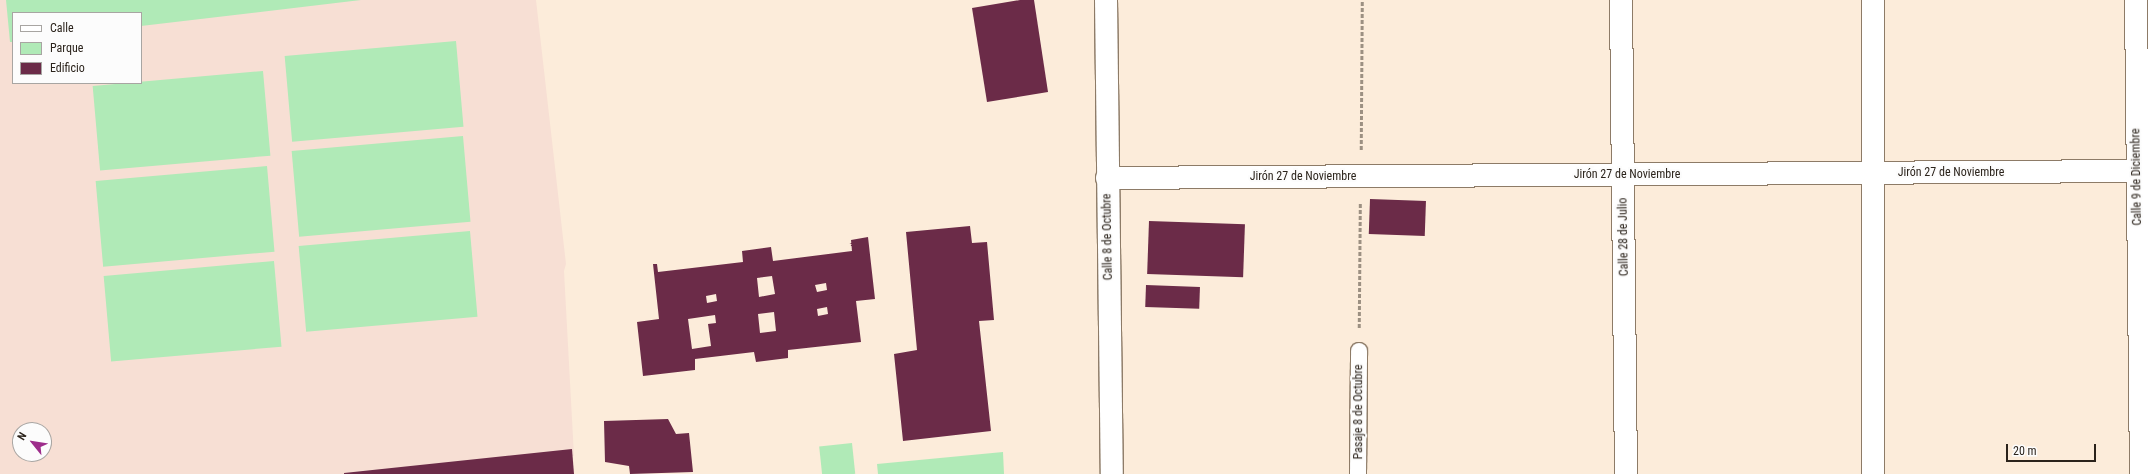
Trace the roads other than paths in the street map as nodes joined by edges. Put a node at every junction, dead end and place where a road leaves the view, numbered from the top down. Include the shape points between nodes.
1 (1106, 0) edge
2 (1621, 0) edge
3 (1873, 0) edge
4 (2136, 0) edge
5 (2142, 171) edge
6 (1873, 173) junction
7 (1623, 175) junction
8 (1107, 178) junction
9 (1359, 351) dead end
10 (1112, 474) edge
11 (1358, 474) edge
12 (1626, 474) edge
13 (1873, 474) edge
14 (2141, 474) edge

1 - 8 street, Calle 8 de Octubre
2 - 7 street, Calle 28 de Julio
3 - 6 street
4 - 5 street, Calle 9 de Diciembre
5 - 6 street, Jirón 27 de Noviembre
5 - 14 street, Calle 9 de Diciembre
6 - 7 street, Jirón 27 de Noviembre
6 - 13 street
7 - 8 street, Jirón 27 de Noviembre
7 - 12 street, Calle 28 de Julio
8 - 10 street, Calle 8 de Octubre
9 - 11 lane, Pasaje 8 de Octubre

